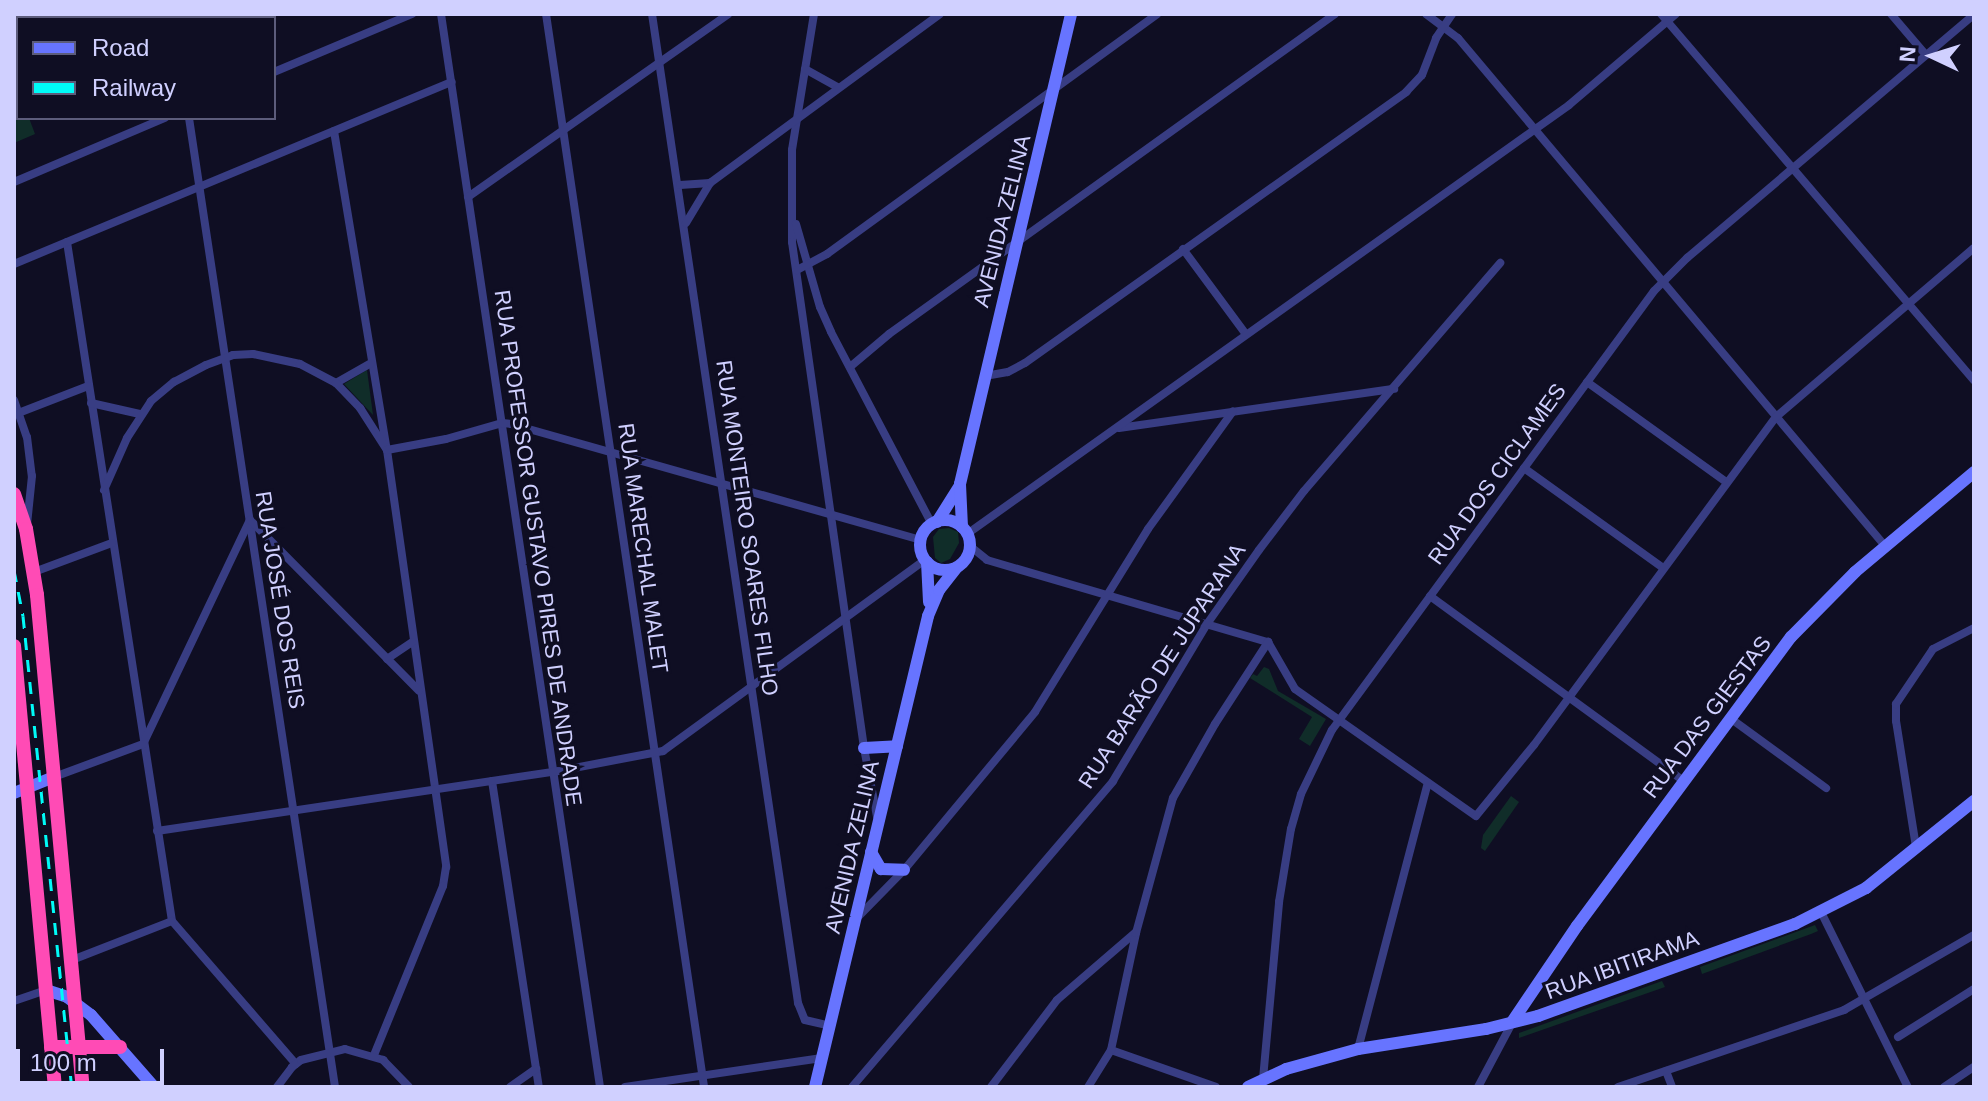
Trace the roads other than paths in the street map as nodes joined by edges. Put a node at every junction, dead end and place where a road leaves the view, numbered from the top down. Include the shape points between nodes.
1 (412, 14) edge
2 (441, 14) edge
3 (546, 14) edge
4 (652, 14) edge
5 (728, 14) edge
6 (814, 14) edge
7 (940, 14) edge
8 (1071, 14) edge
9 (1157, 14) edge
10 (1335, 14) edge
11 (1426, 14) edge
12 (1452, 14) edge
13 (1676, 14) edge
14 (1891, 14) edge
15 (1974, 15) edge
16 (1664, 18) edge
17 (1442, 27) junction
18 (1926, 55) junction
19 (660, 61) junction
20 (805, 69) junction
21 (276, 71) edge
22 (452, 82) junction
23 (838, 87) junction
24 (1053, 87) junction
25 (798, 117) junction
26 (160, 120) edge
27 (189, 120) edge
28 (563, 128) junction
29 (1533, 128) junction
30 (334, 131) junction
31 (1793, 167) junction
32 (14, 182) edge
33 (710, 183) junction
34 (199, 185) junction
35 (680, 185) junction
36 (468, 197) junction
37 (792, 212) junction
38 (686, 224) junction
39 (67, 242) junction
40 (1018, 242) junction
41 (1974, 248) edge
42 (1183, 249) junction
43 (1500, 263) dead end
44 (14, 264) edge
45 (807, 265) junction
46 (797, 270) junction
47 (1662, 282) junction
48 (1909, 303) junction
49 (820, 307) junction
50 (803, 313) junction
51 (1245, 333) junction
52 (225, 357) junction
53 (371, 363) junction
54 (850, 367) junction
55 (985, 376) junction
56 (1974, 380) edge
57 (1587, 382) junction
58 (336, 383) junction
59 (88, 386) junction
60 (1394, 389) junction
61 (14, 400) edge
62 (91, 403) junction
63 (1233, 411) junction
64 (21, 412) junction
65 (140, 414) junction
66 (1776, 417) junction
67 (502, 423) junction
68 (1119, 428) junction
69 (387, 450) junction
70 (610, 453) junction
71 (1524, 468) junction
72 (1974, 472) edge
73 (1726, 482) junction
74 (721, 484) junction
75 (960, 484) junction
76 (104, 490) junction
77 (14, 494) edge
78 (831, 515) junction
79 (250, 520) junction
80 (934, 523) junction
81 (26, 529) junction
82 (967, 536) junction
83 (921, 540) junction
84 (112, 543) junction
85 (1885, 546) junction
86 (926, 561) junction
87 (956, 568) junction
88 (1663, 568) junction
89 (34, 572) junction
90 (1105, 595) junction
91 (1430, 596) junction
92 (928, 616) junction
93 (846, 620) junction
94 (1207, 624) junction
95 (1974, 628) edge
96 (412, 642) junction
97 (1268, 642) junction
98 (14, 646) edge
99 (387, 659) junction
100 (752, 688) junction
101 (419, 692) junction
102 (1570, 697) junction
103 (1730, 718) junction
104 (1341, 719) junction
105 (143, 744) junction
106 (897, 746) junction
107 (864, 748) junction
108 (655, 753) junction
109 (553, 772) junction
110 (54, 777) junction
111 (492, 781) junction
112 (1684, 781) junction
113 (1428, 783) junction
114 (1826, 788) dead end
115 (20, 790) edge
116 (434, 790) junction
117 (1974, 801) edge
118 (294, 811) junction
119 (879, 822) junction
120 (157, 831) junction
121 (1916, 847) junction
122 (871, 852) junction
123 (904, 870) junction
124 (1821, 912) junction
125 (855, 920) junction
126 (172, 921) junction
127 (1136, 933) junction
128 (1974, 935) edge
129 (72, 960) junction
130 (1974, 989) edge
131 (46, 990) junction
132 (1865, 1000) junction
133 (14, 1001) edge
134 (76, 1002) junction
135 (1512, 1022) junction
136 (830, 1026) junction
137 (1898, 1037) dead end
138 (80, 1045) junction
139 (51, 1047) junction
140 (120, 1047) junction
141 (1358, 1049) junction
142 (1111, 1050) junction
143 (330, 1051) junction
144 (374, 1055) junction
145 (822, 1058) junction
146 (296, 1064) junction
147 (1974, 1067) edge
148 (536, 1069) junction
149 (1666, 1071) junction
150 (702, 1076) junction
151 (1263, 1079) junction
152 (55, 1087) edge
153 (83, 1087) edge
154 (154, 1087) edge
155 (277, 1087) edge
156 (335, 1087) edge
157 (409, 1087) edge
158 (510, 1087) edge
159 (539, 1087) edge
160 (600, 1087) edge
161 (625, 1087) edge
162 (704, 1087) edge
163 (815, 1087) edge
164 (852, 1087) edge
165 (991, 1087) edge
166 (1088, 1087) edge
167 (1216, 1087) edge
168 (1248, 1087) edge
169 (1478, 1087) edge
170 (1618, 1087) edge
171 (1672, 1087) edge
172 (1908, 1087) edge
173 (1944, 1087) edge

1 - 21 street
2 - 22 street, RUA PROFESSOR GUSTAVO PIRES DE ANDRADE
3 - 28 street, RUA MARECHAL MALET
4 - 19 street, RUA MONTEIRO SOARES FILHO
5 - 19 street
6 - 20 street
7 - 23 street
8 - 24 main road, AVENIDA ZELINA
9 - 24 street
10 - 40 street
11 - 17 street
12 - 17 street
13 - 16 street
14 - 18 street
15 - 18 street, RUA DOS CICLAMES
16 - 29 street via 1569,105
16 - 31 street
17 - 29 street via 1458,38
17 - 42 street via 1422,75 1406,92
18 - 31 street, RUA DOS CICLAMES
19 - 28 street
19 - 35 street, RUA MONTEIRO SOARES FILHO
20 - 23 street
20 - 25 street
22 - 30 street
22 - 36 street, RUA PROFESSOR GUSTAVO PIRES DE ANDRADE
23 - 25 street
24 - 40 main road, AVENIDA ZELINA
24 - 45 street
25 - 33 street
25 - 37 street
26 - 32 street
27 - 34 street, RUA JOSÉ DOS REIS
28 - 36 street
28 - 70 street, RUA MARECHAL MALET
29 - 47 street
29 - 51 street
30 - 34 street
30 - 53 street
31 - 47 street, RUA DOS CICLAMES
31 - 48 street
33 - 35 street
33 - 38 street
34 - 39 street
34 - 52 street, RUA JOSÉ DOS REIS
35 - 38 street, RUA MONTEIRO SOARES FILHO
36 - 67 street, RUA PROFESSOR GUSTAVO PIRES DE ANDRADE
37 - 45 street
37 - 46 street
38 - 74 street, RUA MONTEIRO SOARES FILHO
39 - 44 street
39 - 59 street
40 - 54 street
40 - 55 main road, AVENIDA ZELINA
41 - 48 street
42 - 51 street
42 - 55 street via 1025,363
43 - 60 street, RUA BARÃO DE JUPARANA
45 - 46 street
45 - 49 street
46 - 50 street
47 - 57 street, RUA DOS CICLAMES
47 - 66 street
48 - 56 street
48 - 66 street
49 - 50 street
49 - 54 street
50 - 78 street
51 - 68 street
52 - 58 street via 279,358
52 - 65 street via 174,382
52 - 79 street, RUA JOSÉ DOS REIS
53 - 58 street
53 - 69 street
54 - 80 street
55 - 75 main road, AVENIDA ZELINA
57 - 71 street, RUA DOS CICLAMES
57 - 73 street
58 - 69 street
59 - 62 street
59 - 64 street
60 - 63 street
60 - 94 street, RUA BARÃO DE JUPARANA via 1304,491
61 - 64 street
62 - 65 street
62 - 76 street
63 - 68 street
63 - 90 street
64 - 81 street via 32,476
65 - 76 street
66 - 73 street
66 - 85 street
67 - 69 street
67 - 70 street
67 - 109 street, RUA PROFESSOR GUSTAVO PIRES DE ANDRADE
68 - 82 street
69 - 96 street
70 - 74 street
70 - 108 street, RUA MARECHAL MALET
71 - 88 street
71 - 91 street, RUA DOS CICLAMES
72 - 85 main road, RUA DAS GIESTAS
73 - 88 street
74 - 78 street
74 - 100 street, RUA MONTEIRO SOARES FILHO
75 - 80 main road, AVENIDA ZELINA
75 - 82 main road, AVENIDA ZELINA
76 - 84 street
77 - 81 highway
78 - 83 street
78 - 93 street
79 - 99 street
79 - 105 street
79 - 118 street, RUA JOSÉ DOS REIS
80 - 82 main road via 950,521
80 - 83 main road
81 - 89 highway
82 - 87 main road via 966,559
82 - 90 street via 987,560
83 - 86 main road
84 - 89 street
84 - 105 street
85 - 103 main road, RUA DAS GIESTAS via 1791,637
86 - 87 main road via 938,569
86 - 92 main road, AVENIDA ZELINA
86 - 93 street
87 - 92 main road, AVENIDA ZELINA
88 - 102 street
89 - 110 highway
90 - 94 street
90 - 123 street via 1035,712
91 - 102 street
91 - 104 street, RUA DOS CICLAMES
92 - 106 main road, AVENIDA ZELINA
93 - 100 street
93 - 107 street
94 - 97 street
94 - 164 street, RUA BARÃO DE JUPARANA via 1113,781
95 - 121 street via 1933,649 1896,704
96 - 99 street
96 - 101 street
97 - 104 street via 1288,680
97 - 127 street via 1173,798
98 - 115 highway
99 - 101 street
100 - 108 street
100 - 136 street, RUA MONTEIRO SOARES FILHO via 798,1003 805,1020
101 - 116 street
102 - 112 street
102 - 113 street via 1481,814 1472,815
103 - 112 main road, RUA DAS GIESTAS
103 - 114 street
104 - 113 street
104 - 151 street, RUA DOS CICLAMES via 1315,762 1291,829
105 - 110 street
105 - 120 street
106 - 107 main road
106 - 119 main road, AVENIDA ZELINA
107 - 119 street
108 - 109 street
108 - 150 street, RUA MARECHAL MALET
109 - 111 street
109 - 160 street, RUA PROFESSOR GUSTAVO PIRES DE ANDRADE
110 - 115 main road
110 - 129 highway
111 - 116 street
111 - 148 street
112 - 135 main road, RUA DAS GIESTAS
113 - 141 street
115 - 131 highway
116 - 118 street
116 - 144 street via 446,867 443,886
117 - 121 main road, RUA IBITIRAMA
118 - 120 street
118 - 143 street, RUA JOSÉ DOS REIS
119 - 122 main road, AVENIDA ZELINA
120 - 126 street
121 - 124 main road, RUA IBITIRAMA via 1866,888
122 - 123 main road via 881,869
122 - 125 main road, AVENIDA ZELINA
123 - 125 street
124 - 132 street
124 - 135 main road, RUA IBITIRAMA
125 - 136 main road, AVENIDA ZELINA
126 - 129 street
126 - 146 street
127 - 142 street
127 - 165 street via 1057,1000
128 - 132 street
129 - 134 highway
130 - 137 street
131 - 133 street
131 - 134 main road
131 - 139 highway
132 - 149 street
132 - 172 street
134 - 138 highway
134 - 140 main road
135 - 141 main road, RUA IBITIRAMA
135 - 169 street
136 - 145 main road, AVENIDA ZELINA
138 - 139 highway
138 - 140 highway
138 - 153 highway
139 - 152 highway
140 - 154 main road
141 - 151 main road, RUA IBITIRAMA
142 - 166 street
142 - 167 street
143 - 144 street
143 - 146 street
143 - 156 street, RUA JOSÉ DOS REIS
144 - 157 street
145 - 150 street
145 - 163 main road, AVENIDA ZELINA
146 - 155 street
147 - 173 street
148 - 158 street
148 - 159 street
149 - 170 street
149 - 171 street
150 - 161 street
150 - 162 street, RUA MARECHAL MALET
151 - 168 main road, RUA IBITIRAMA

